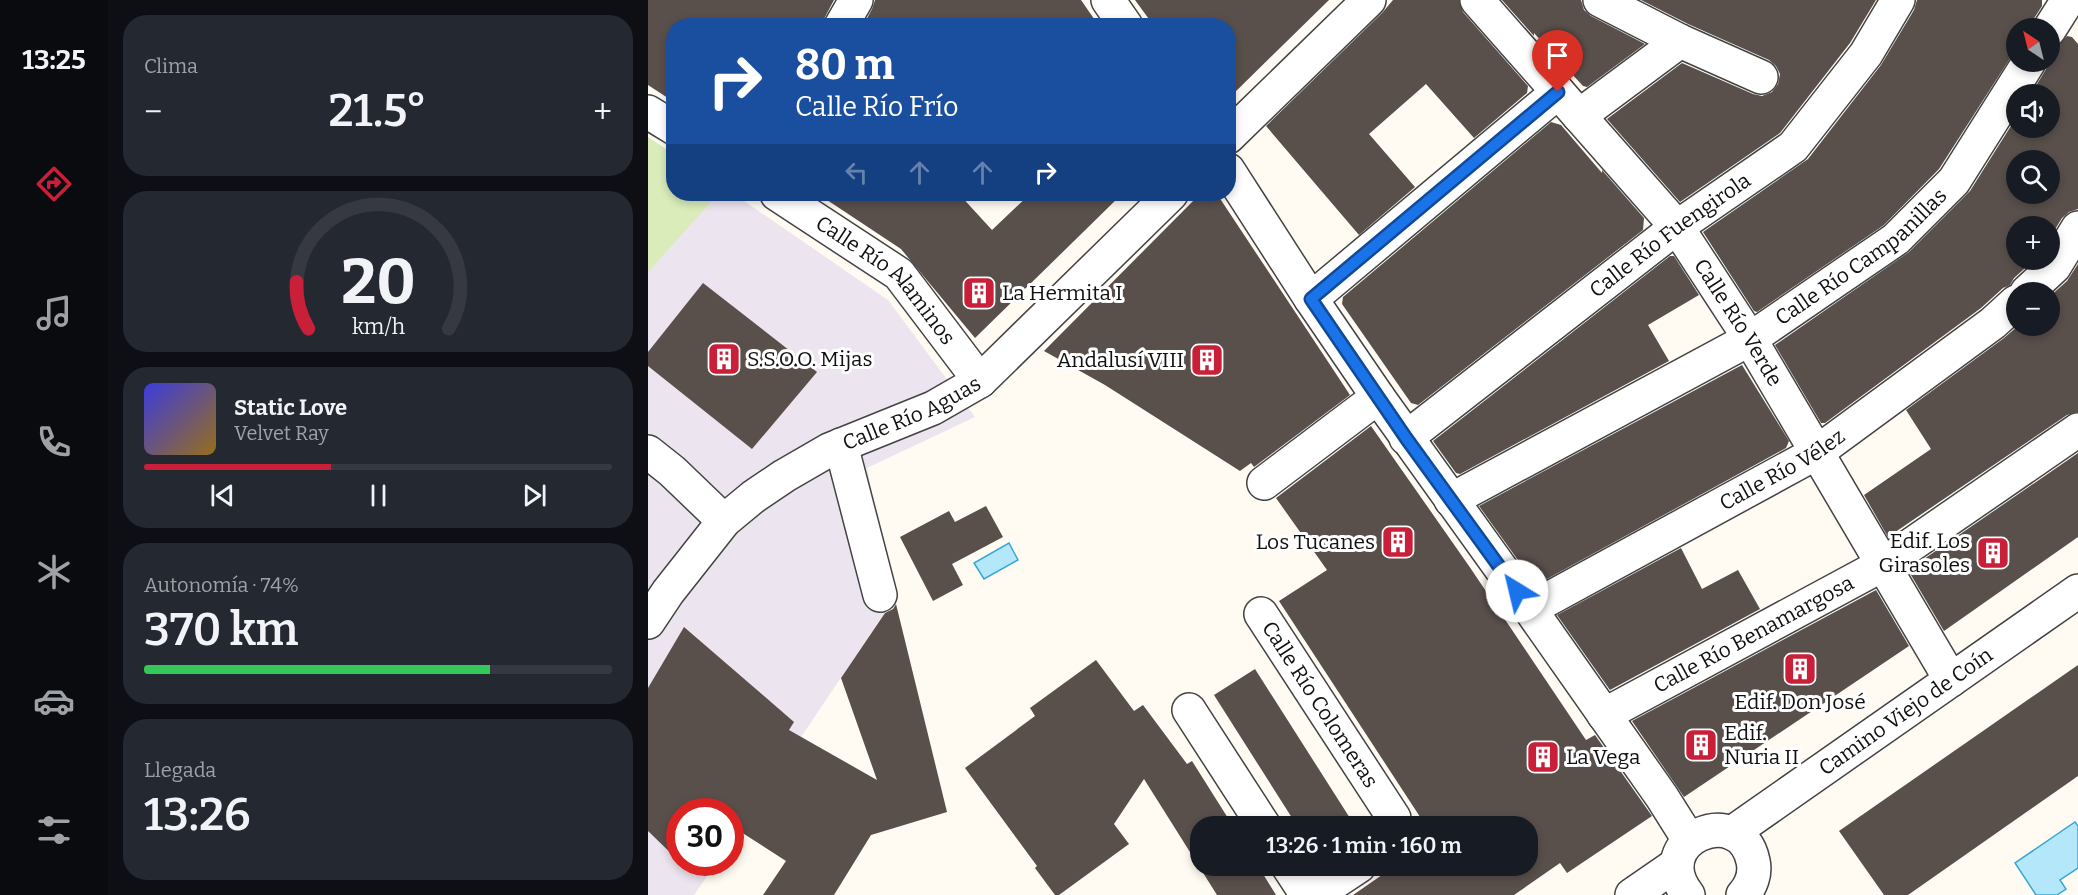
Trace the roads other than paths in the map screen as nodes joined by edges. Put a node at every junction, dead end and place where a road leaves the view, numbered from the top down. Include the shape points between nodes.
1 (856, 0) edge
2 (1108, 0) edge
3 (1369, 0) edge
4 (1477, 0) edge
5 (1600, 0) edge
6 (1898, 0) edge
7 (2068, 0) edge
8 (2078, 11) edge
9 (846, 18) edge
10 (1120, 18) edge
11 (2057, 18) edge
12 (1680, 40) junction
13 (2023, 72) edge
14 (1761, 78) dead end
15 (1568, 104) junction
16 (648, 112) edge
17 (666, 123) edge
18 (1236, 129) edge
19 (1236, 182) edge
20 (788, 201) edge
21 (1164, 201) edge
22 (1677, 227) junction
23 (2078, 228) edge
24 (2037, 282) edge
25 (1311, 299) junction
26 (2006, 311) edge
27 (1750, 339) junction
28 (980, 381) junction
29 (1378, 397) junction
30 (2078, 430) edge
31 (1406, 438) junction
32 (841, 446) junction
33 (648, 452) edge
34 (1816, 453) junction
35 (1264, 483) dead end
36 (1451, 500) junction
37 (724, 521) junction
38 (1882, 565) junction
39 (2078, 591) edge
40 (880, 595) dead end
41 (1530, 609) junction
42 (1262, 614) dead end
43 (648, 622) edge
44 (1952, 680) junction
45 (1190, 710) dead end
46 (1604, 715) junction
47 (1258, 816) edge
48 (1394, 816) edge
49 (1732, 833) junction
50 (1683, 852) junction
51 (1295, 876) edge
52 (1344, 876) edge
53 (1307, 895) edge
54 (1315, 895) edge
55 (1632, 895) edge
56 (1688, 895) edge
57 (1743, 895) edge

1 - 9 street
2 - 10 street
3 - 18 street
4 - 15 street, Calle Río Verde
5 - 12 street
6 - 22 street, Calle Río Fuengirola via 1866,54 1793,147
7 - 8 street
7 - 11 street
12 - 14 street
12 - 15 street
13 - 27 street, Calle Río Campanillas via 1954,181 1904,231
15 - 22 street, Calle Río Verde
15 - 25 street
16 - 17 street
19 - 25 street
20 - 28 street, Calle Río Alaminos via 899,274
21 - 28 street, Calle Río Aguas
22 - 27 street, Calle Río Verde
22 - 31 street, Calle Río Fuengirola
23 - 24 street via 2054,267
25 - 29 street
26 - 34 street, Calle Río Vélez
27 - 34 street, Calle Río Verde
27 - 36 street, Calle Río Campanillas
28 - 32 street, Calle Río Aguas via 933,408
29 - 31 street
29 - 35 street
30 - 38 street, Calle Río Benamargosa
31 - 36 street
32 - 37 street, Calle Río Aguas via 784,476
32 - 40 street
33 - 37 street
34 - 38 street, Calle Río Verde
34 - 41 street, Calle Río Vélez
36 - 41 street
37 - 43 street, Calle Río Aguas
38 - 44 street, Calle Río Verde
38 - 46 street, Calle Río Benamargosa
39 - 44 street, Camino Viejo de Coín
41 - 46 street
42 - 48 street, Calle Río Colomeras
44 - 49 street, Camino Viejo de Coín
45 - 47 street
46 - 50 street via 1662,798
49 - 50 street via 1702,832
49 - 57 street via 1746,845 1754,865 1753,877
50 - 55 street
50 - 56 street via 1677,873
51 - 53 street
52 - 54 street

